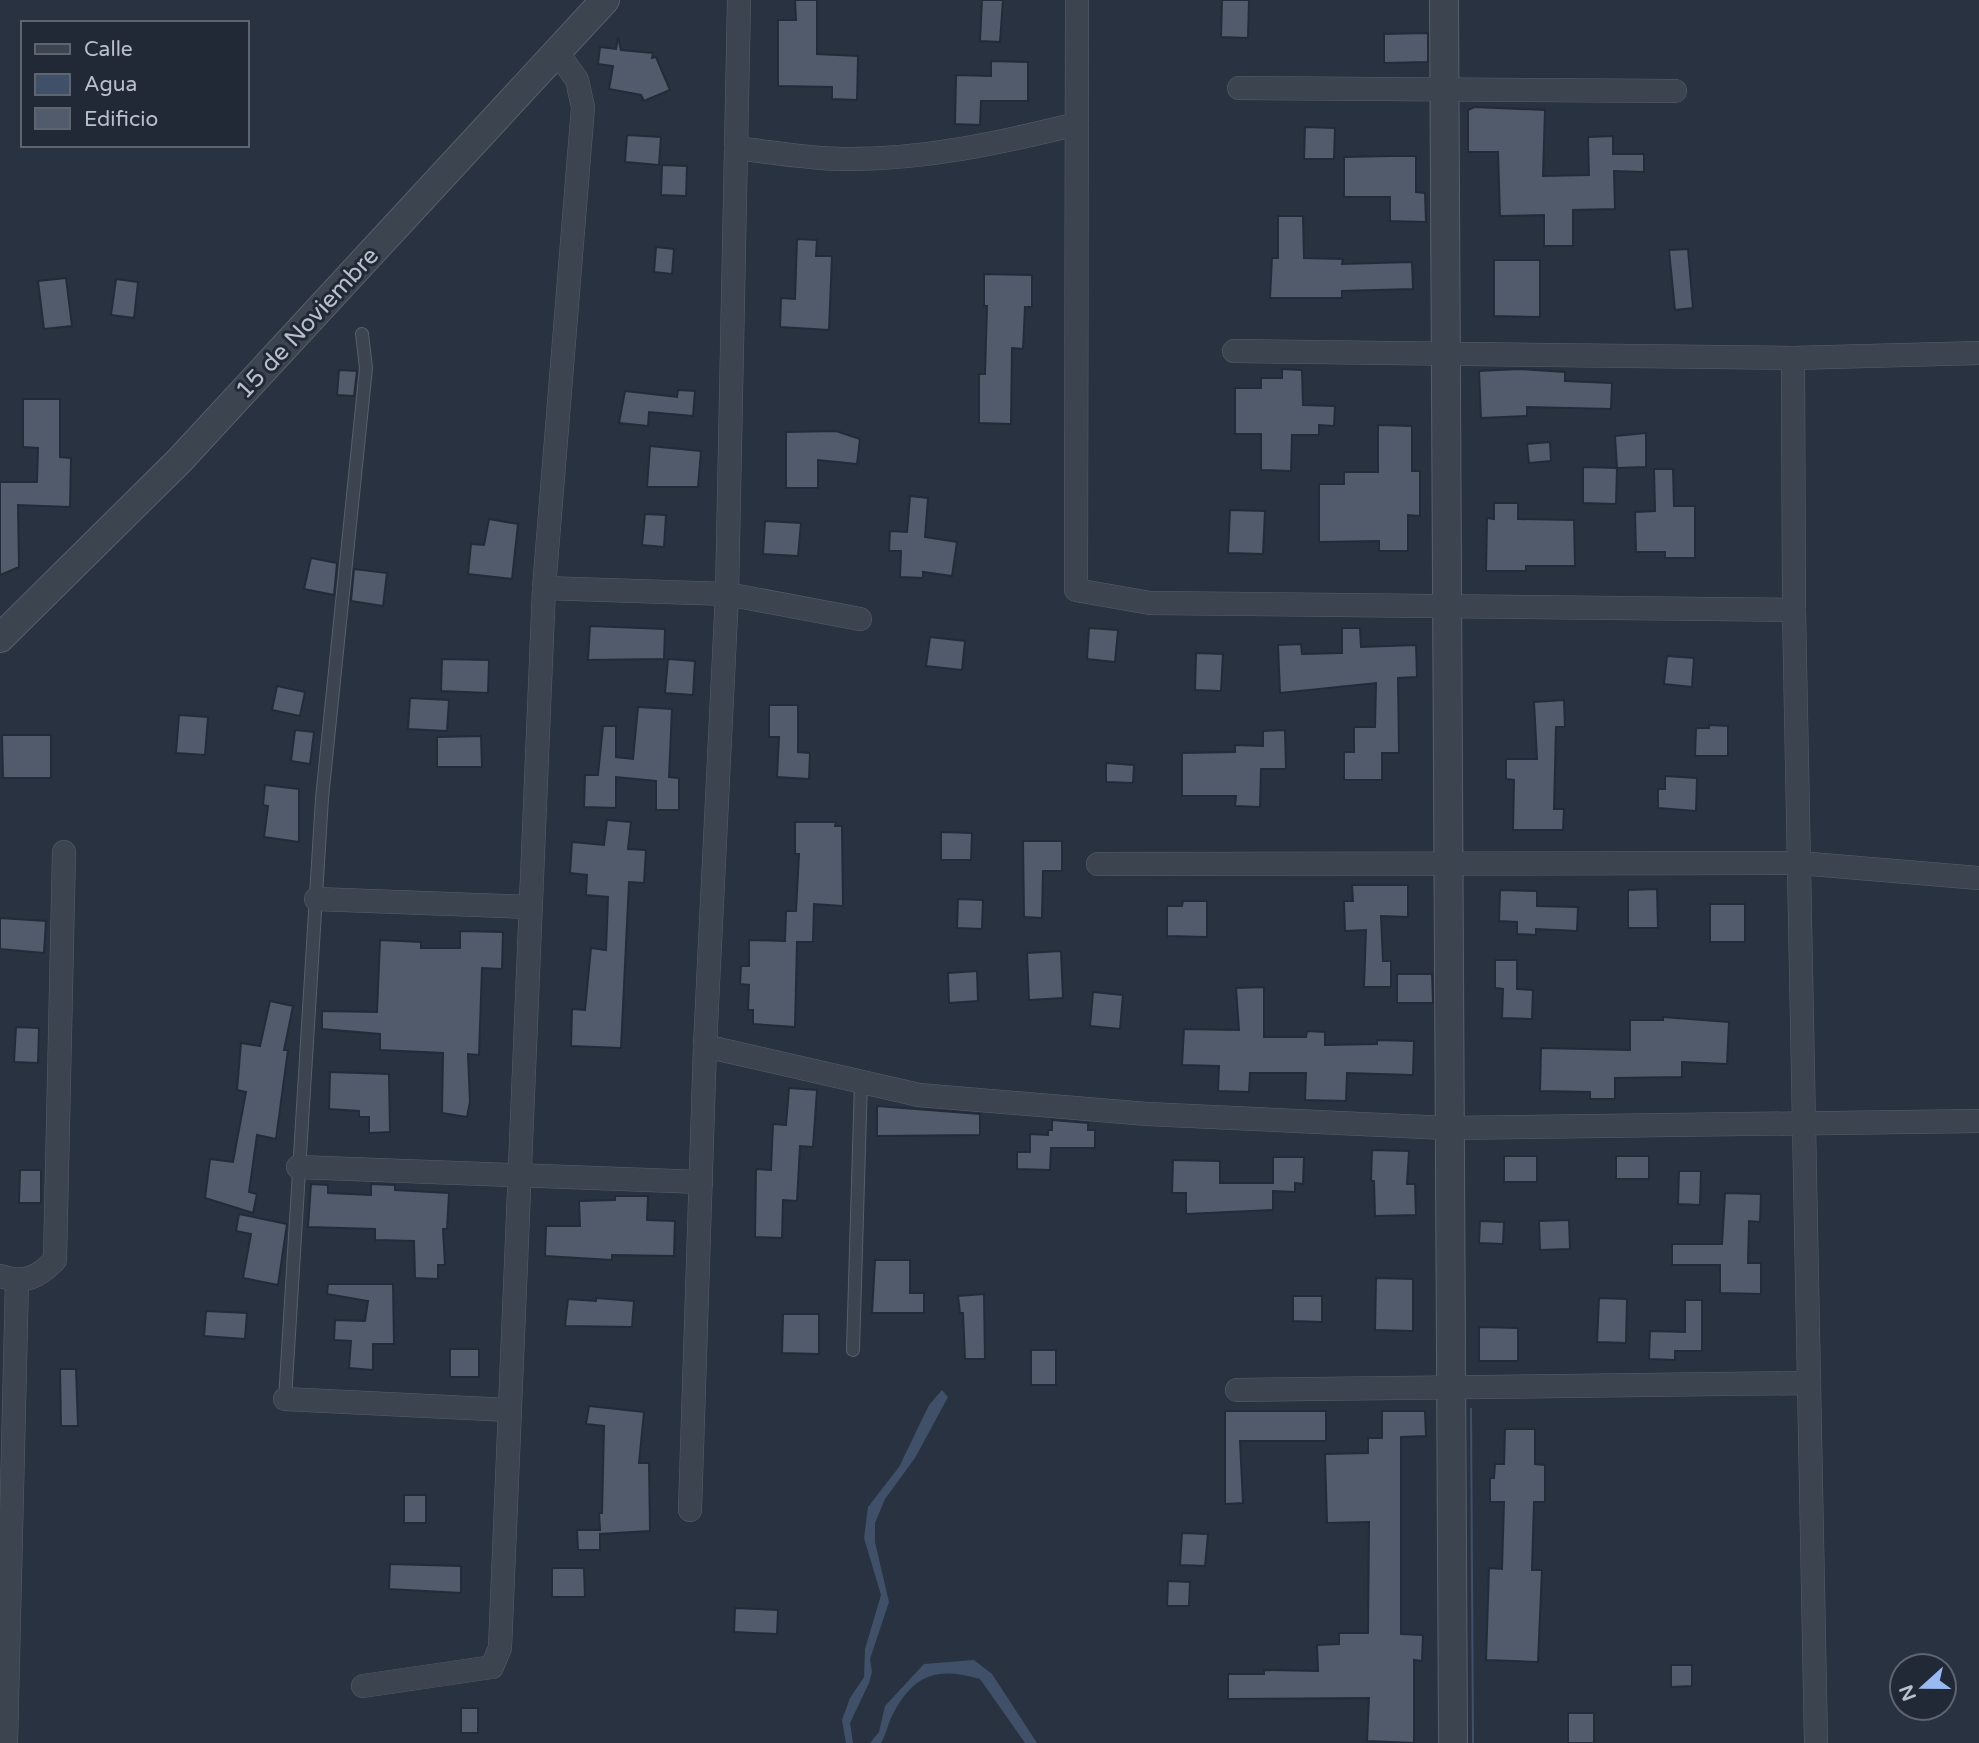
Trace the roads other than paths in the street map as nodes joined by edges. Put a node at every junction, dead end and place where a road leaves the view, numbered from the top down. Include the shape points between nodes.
1 (606, 0) edge
2 (739, 0) edge
3 (1077, 0) edge
4 (1444, 0) edge
5 (557, 52) junction
6 (1240, 88) dead end
7 (1444, 90) junction
8 (1675, 91) dead end
9 (1076, 124) junction
10 (736, 148) junction
11 (362, 334) dead end
12 (1234, 351) dead end
13 (1979, 353) edge
14 (1445, 355) junction
15 (1793, 358) junction
16 (544, 588) junction
17 (727, 594) junction
18 (1447, 606) junction
19 (1794, 610) junction
20 (860, 619) dead end
21 (0, 638) edge
22 (64, 852) dead end
23 (1799, 863) junction
24 (1098, 864) dead end
25 (1448, 864) junction
26 (1979, 878) edge
27 (316, 899) junction
28 (531, 907) junction
29 (705, 1046) junction
30 (861, 1081) junction
31 (1979, 1121) edge
32 (1804, 1122) junction
33 (1450, 1128) junction
34 (298, 1167) junction
35 (519, 1176) junction
36 (701, 1182) junction
37 (8, 1279) edge
38 (853, 1350) dead end
39 (1810, 1383) junction
40 (1451, 1385) junction
41 (1237, 1390) dead end
42 (285, 1399) joint
43 (509, 1410) junction
44 (690, 1510) dead end
45 (363, 1686) dead end
46 (6, 1743) edge
47 (1453, 1743) edge
48 (1816, 1743) edge

1 - 5 street, 15 de Noviembre
2 - 10 street
3 - 9 street
4 - 7 street
5 - 16 street via 577,80 583,107
5 - 21 street, 15 de Noviembre via 180,460
6 - 7 street
7 - 8 street
7 - 14 street
9 - 10 street via 954,152 896,157 842,159
9 - 18 street via 1076,590 1150,603
10 - 17 street
11 - 27 lane via 366,368 323,785
12 - 14 street
13 - 15 street
14 - 15 street
14 - 18 street
15 - 19 street
16 - 17 street
16 - 28 street
17 - 20 street
17 - 29 street
18 - 19 street
18 - 25 street
19 - 23 street
22 - 37 street via 55,1260 40,1276
23 - 25 street
23 - 26 street
23 - 32 street
24 - 25 street
25 - 33 street
27 - 28 street
27 - 34 lane
28 - 35 street
29 - 30 street
29 - 36 street
30 - 33 street via 919,1095 1147,1114
30 - 38 lane
31 - 32 street
32 - 33 street
32 - 39 street
33 - 40 street
34 - 35 street
34 - 42 lane
35 - 36 street
35 - 43 street
36 - 44 street
37 - 46 street
39 - 40 street
39 - 48 street
40 - 41 street
40 - 47 street
42 - 43 street
43 - 45 street via 500,1648 492,1667

